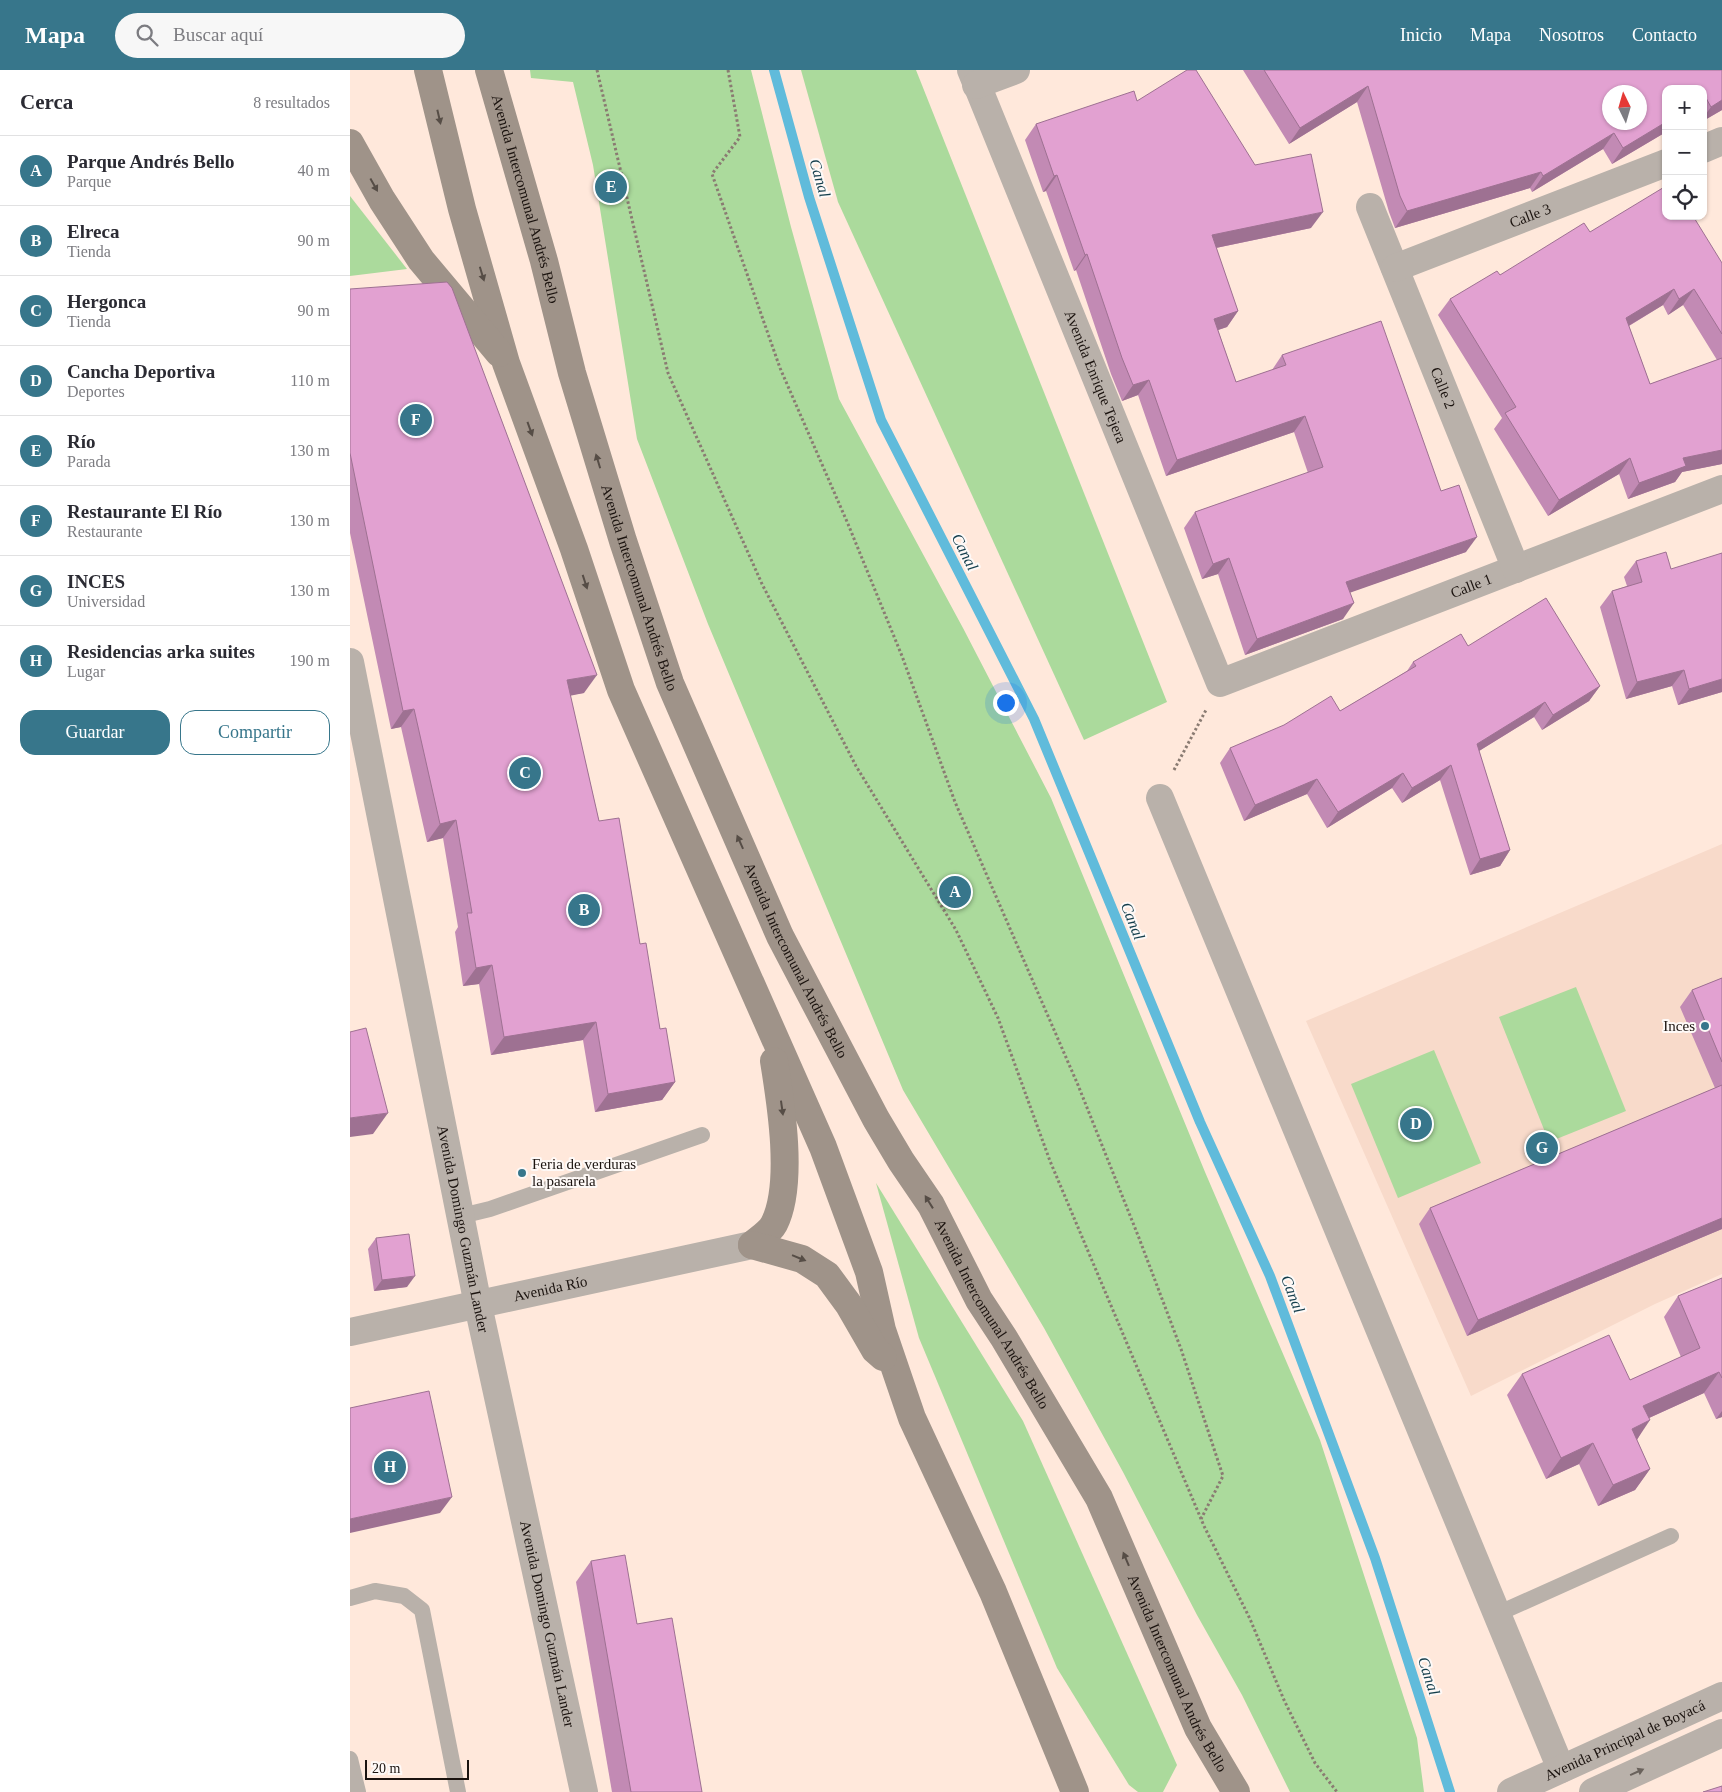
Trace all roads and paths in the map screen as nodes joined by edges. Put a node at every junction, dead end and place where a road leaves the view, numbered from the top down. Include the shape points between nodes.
1 (428, 70) edge
2 (489, 70) edge
3 (597, 70) edge
4 (728, 70) edge
5 (1016, 70) edge
6 (974, 78) edge
7 (1722, 141) edge
8 (350, 143) edge
9 (1707, 147) edge
10 (1662, 165) edge
11 (1370, 207) dead end
12 (1395, 268) junction
13 (506, 363) junction
14 (1722, 489) edge
15 (1516, 569) junction
16 (350, 662) edge
17 (1220, 683) junction
18 (1160, 798) joint
19 (769, 1025) junction
20 (702, 1135) dead end
21 (461, 1216) junction
22 (752, 1245) junction
23 (478, 1305) junction
24 (350, 1332) edge
25 (894, 1368) junction
26 (1201, 1519) junction
27 (1671, 1536) dead end
28 (350, 1598) edge
29 (1497, 1614) junction
30 (1722, 1696) edge
31 (1198, 1728) junction
32 (1722, 1733) edge
33 (350, 1759) edge
34 (1561, 1769) junction
35 (1074, 1786) edge
36 (1519, 1788) edge
37 (358, 1792) edge
38 (458, 1792) edge
39 (584, 1792) edge
40 (1218, 1792) edge
41 (1236, 1792) edge
42 (1255, 1792) edge
43 (1337, 1792) edge
44 (1593, 1792) edge

1 -> 13 main road via 457,192
31 -> 2 main road, Avenida Intercomunal Andrés Bello via 1100,1498 979,1300 931,1205 876,1119 780,936 670,683 622,542
3 - 26 path via 668,373 771,601 856,766 956,930 993,1009 1050,1161
4 - 26 path via 740,137 712,174 780,368 902,656 955,802 1078,1085 1181,1349 1223,1476
5 - 6 street
6 - 17 street, Avenida Enrique Tejera
7 - 9 street
8 -> 13 main road via 421,260
10 - 12 street, Calle 3
11 - 12 street, Calle 2
12 - 15 street, Calle 2
13 -> 19 main road via 621,690
14 - 15 street, Calle 1
15 - 17 street, Calle 1
16 - 21 street, Avenida Domingo Guzmán Lander
17 - 18 path
18 - 29 street
19 -> 22 main road via 783,1116 783,1198 774,1226
19 - 25 main road via 847,1209
20 - 21 lane via 490,1209
21 - 23 street, Avenida Domingo Guzmán Lander
22 - 23 street, Avenida Río
22 -> 25 main road via 802,1258 827,1275 875,1350
23 - 24 street, Avenida Río
23 - 39 street, Avenida Domingo Guzmán Lander
25 - 35 main road via 912,1418 993,1592
26 - 43 path via 1250,1619 1288,1709 1315,1763
27 - 29 lane
28 - 38 lane via 375,1591 404,1596 422,1610
29 - 34 street
30 - 34 street, Avenida Principal de Boyacá
31 - 40 main road
31 - 41 main road, Avenida Intercomunal Andrés Bello
31 - 42 main road via 1225,1744
44 -> 32 street
33 - 37 lane
34 - 36 street, Avenida Principal de Boyacá

